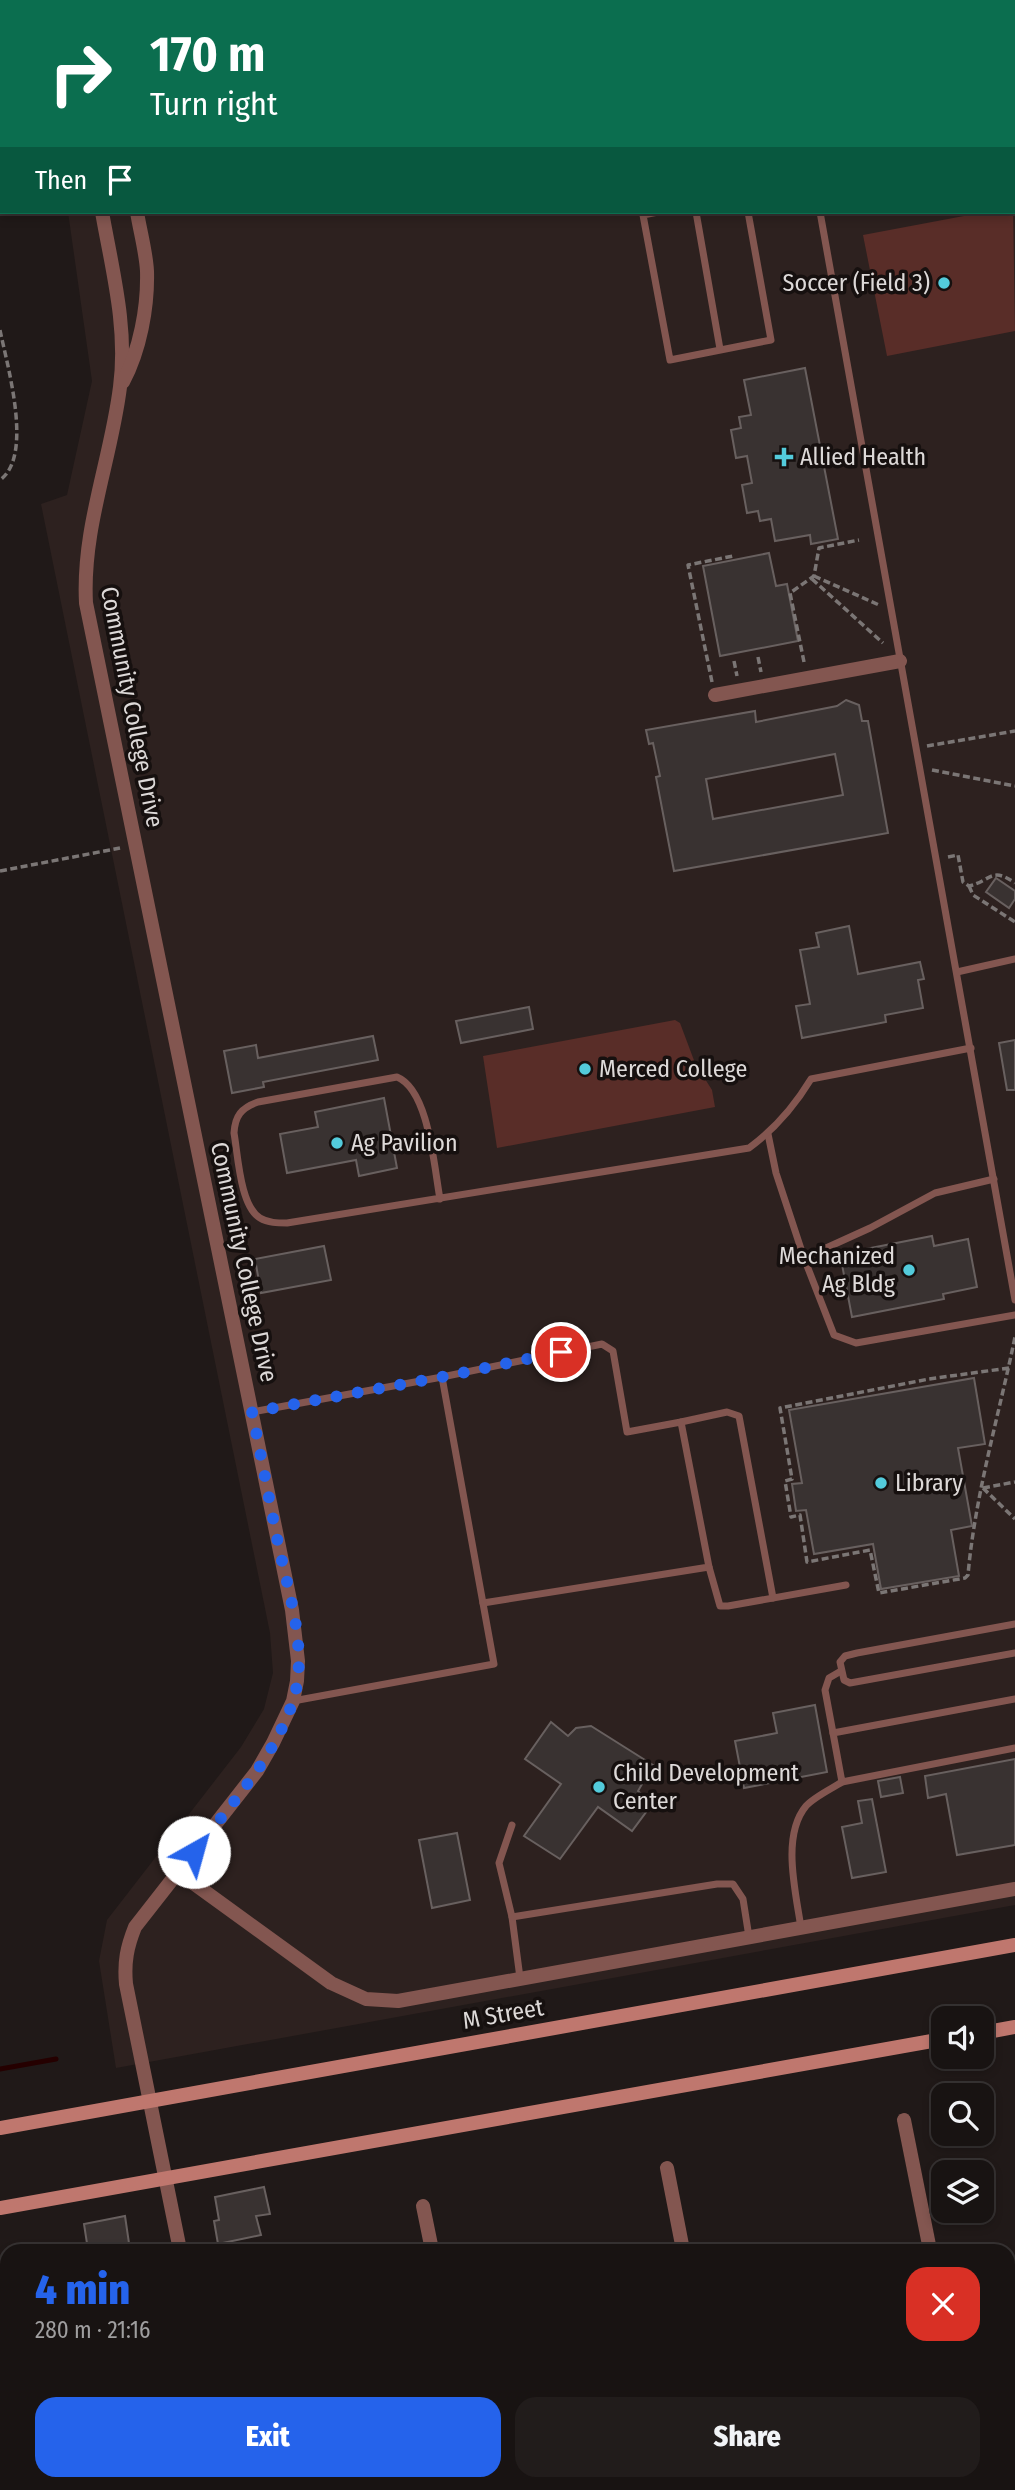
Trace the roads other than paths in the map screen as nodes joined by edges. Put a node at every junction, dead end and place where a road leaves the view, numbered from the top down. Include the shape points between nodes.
1 (102, 214) edge
2 (137, 214) edge
3 (648, 214) edge
4 (696, 214) edge
5 (748, 214) edge
6 (820, 214) edge
7 (720, 349) junction
8 (121, 386) junction
9 (900, 659) junction
10 (715, 695) road end
11 (1015, 959) edge
12 (957, 972) junction
13 (971, 1048) junction
14 (768, 1134) junction
15 (994, 1179) junction
16 (440, 1199) junction
17 (1015, 1242) edge
18 (1005, 1244) junction
19 (804, 1258) junction
20 (1015, 1300) edge
21 (1015, 1315) edge
22 (442, 1377) junction
23 (252, 1412) junction
24 (681, 1422) junction
25 (709, 1567) junction
26 (846, 1585) dead end
27 (773, 1598) junction
28 (483, 1604) junction
29 (1015, 1624) edge
30 (1015, 1653) edge
31 (841, 1671) junction
32 (1015, 1699) edge
33 (293, 1701) junction
34 (833, 1733) junction
35 (1015, 1748) edge
36 (842, 1782) junction
37 (512, 1825) dead end
38 (178, 1872) junction
39 (1015, 1889) edge
40 (512, 1917) junction
41 (801, 1928) junction
42 (749, 1937) junction
43 (1015, 1945) edge
44 (520, 1979) junction
45 (1015, 2028) edge
46 (994, 2031) edge
47 (931, 2041) edge
48 (149, 2102) junction
49 (904, 2120) dead end
50 (0, 2128) edge
51 (667, 2168) dead end
52 (165, 2180) junction
53 (423, 2206) dead end
54 (0, 2208) edge
55 (179, 2244) edge
56 (431, 2244) edge
57 (682, 2244) edge
58 (929, 2244) edge

1 - 8 street, Community College Drive via 122,328
2 - 8 street, Community College Drive via 147,270 144,317
3 - 7 lane via 643,215 670,360
4 - 7 lane
5 - 7 lane via 771,340
6 - 9 lane
8 - 23 street, Community College Drive via 86,548 86,603
9 - 10 street
9 - 12 lane
11 - 12 lane
12 - 13 lane
13 - 14 lane via 811,1079 796,1104
13 - 15 lane
14 - 16 lane via 749,1148
14 - 19 lane
15 - 18 lane
15 - 19 lane via 935,1192
16 - 16 lane via 423,1111 411,1086 397,1077 258,1102 243,1108 235,1123 245,1196 254,1213 271,1223
17 - 18 lane
18 - 20 lane
19 - 21 lane via 834,1335 856,1343
22 - 23 lane
22 - 24 lane via 602,1343 613,1352 627,1432
22 - 28 lane
23 - 33 street, Community College Drive via 292,1610 298,1661
24 - 25 lane
24 - 27 lane via 727,1412 739,1416
25 - 27 lane via 720,1606
25 - 28 lane
26 - 27 lane
28 - 33 lane via 494,1664
29 - 31 lane via 845,1656
30 - 31 lane via 850,1683
31 - 34 lane via 829,1678 825,1690
32 - 34 lane
33 - 38 street, Community College Drive via 257,1771
34 - 36 lane
35 - 36 lane
36 - 41 lane via 806,1805 796,1825 791,1862
37 - 40 lane via 499,1863
38 - 44 street via 331,1983 366,1999 398,2001
38 - 48 street, Community College Drive via 135,1927 124,1962
39 - 41 street
40 - 42 lane via 733,1884 743,1899
40 - 44 lane
41 - 42 street
42 - 44 street
43 - 48 street, M Street
45 - 46 street
47 - 52 street
48 - 50 street, M Street
48 - 52 street, Community College Drive
49 - 58 street
51 - 57 street
52 - 54 street
52 - 55 street, Community College Drive
53 - 56 street

